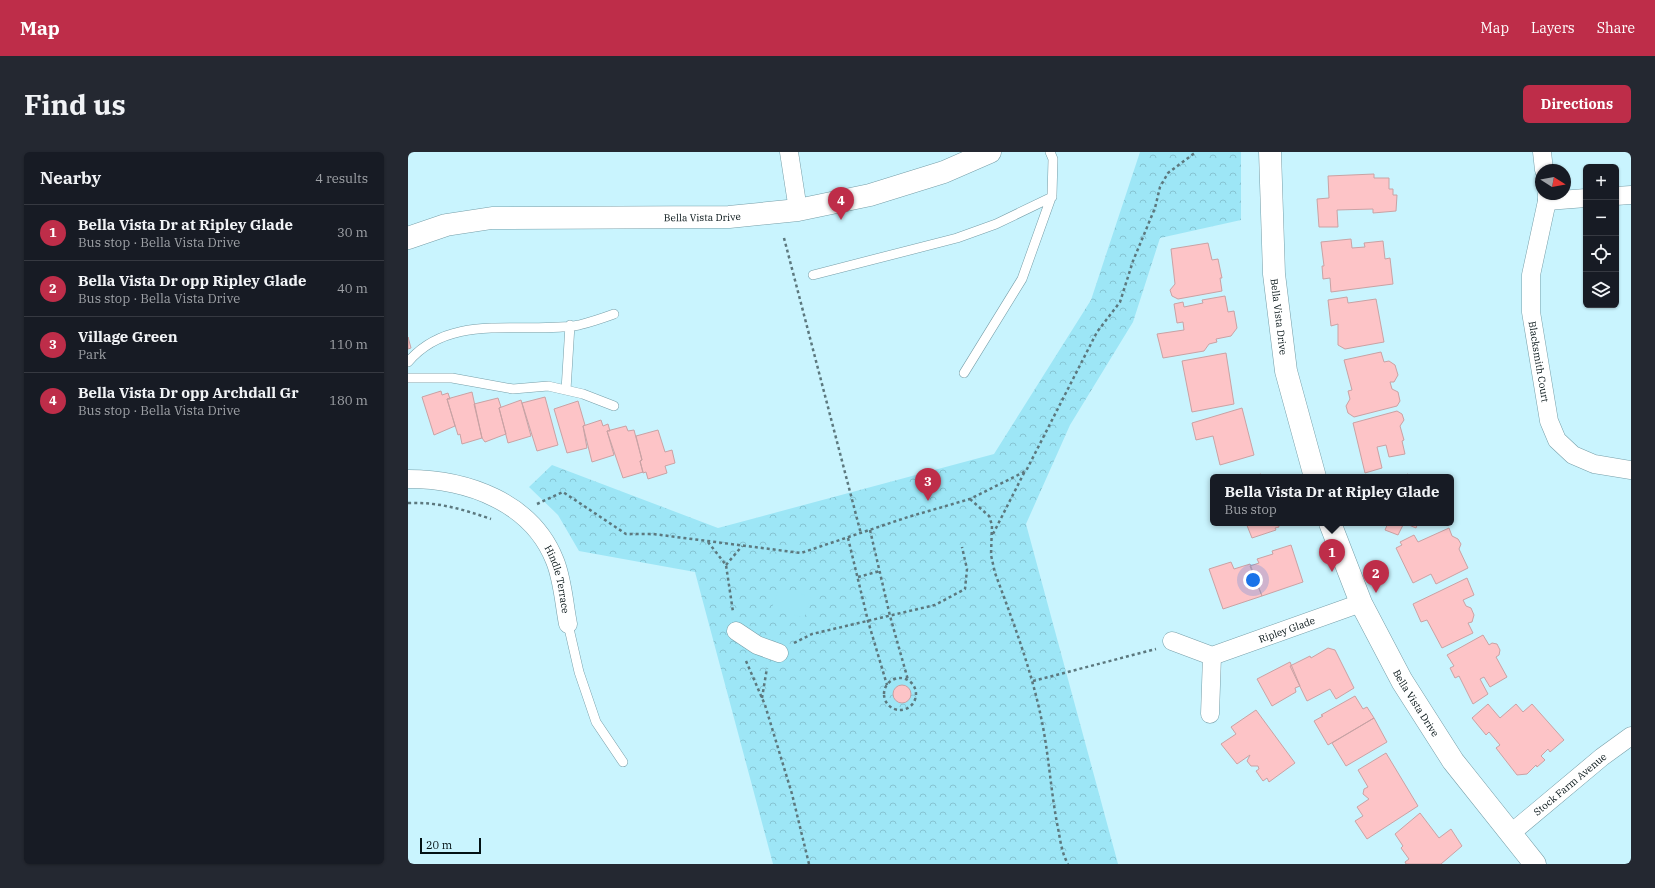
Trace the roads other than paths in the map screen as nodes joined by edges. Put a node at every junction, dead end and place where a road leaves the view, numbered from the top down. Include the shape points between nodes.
1 (790, 152) edge
2 (990, 152) edge
3 (1050, 152) edge
4 (1270, 152) edge
5 (1542, 152) edge
6 (1543, 164) edge
7 (1631, 195) edge
8 (1619, 196) edge
9 (1052, 197) junction
10 (1571, 198) edge
11 (1583, 198) edge
12 (1546, 200) edge
13 (798, 210) junction
14 (408, 238) edge
15 (813, 275) dead end
16 (614, 314) dead end
17 (570, 325) junction
18 (408, 362) edge
19 (964, 373) dead end
20 (408, 378) edge
21 (566, 390) junction
22 (614, 406) dead end
23 (1631, 470) edge
24 (1314, 474) edge
25 (408, 479) edge
26 (1331, 526) edge
27 (1361, 603) junction
28 (568, 624) joint
29 (736, 631) road end
30 (1172, 641) road end
31 (779, 653) road end
32 (1212, 656) junction
33 (1210, 714) dead end
34 (1631, 736) edge
35 (623, 762) dead end
36 (1510, 834) junction
37 (1535, 864) edge

1 - 13 street
2 - 13 street, Bella Vista Drive via 944,172 870,195
3 - 9 lane via 1053,160
4 - 24 street, Bella Vista Drive via 1274,274 1286,371
5 - 6 street
7 - 8 street
9 - 15 lane via 996,224 957,238
9 - 19 lane via 1022,279
10 - 11 street
12 - 23 street, Blacksmith Court via 1531,275 1531,312 1548,421 1557,440 1573,455 1594,464
13 - 14 street, Bella Vista Drive via 729,217 492,218 446,226
16 - 17 lane via 579,325
17 - 18 lane via 506,326 460,332 436,339
17 - 21 lane
20 - 21 lane via 452,378 513,388 548,386
21 - 22 lane
25 - 28 street, Hindle Terrace via 436,480 479,490 525,517 545,541 556,562
26 - 27 street, Bella Vista Drive
27 - 32 street, Ripley Glade
27 - 36 street, Bella Vista Drive via 1402,682 1453,761
28 - 35 lane, Hindle Terrace via 579,672 596,722
29 - 31 street via 757,645
30 - 32 street
32 - 33 street
34 - 36 street, Stock Farm Avenue
36 - 37 street, Bella Vista Drive

